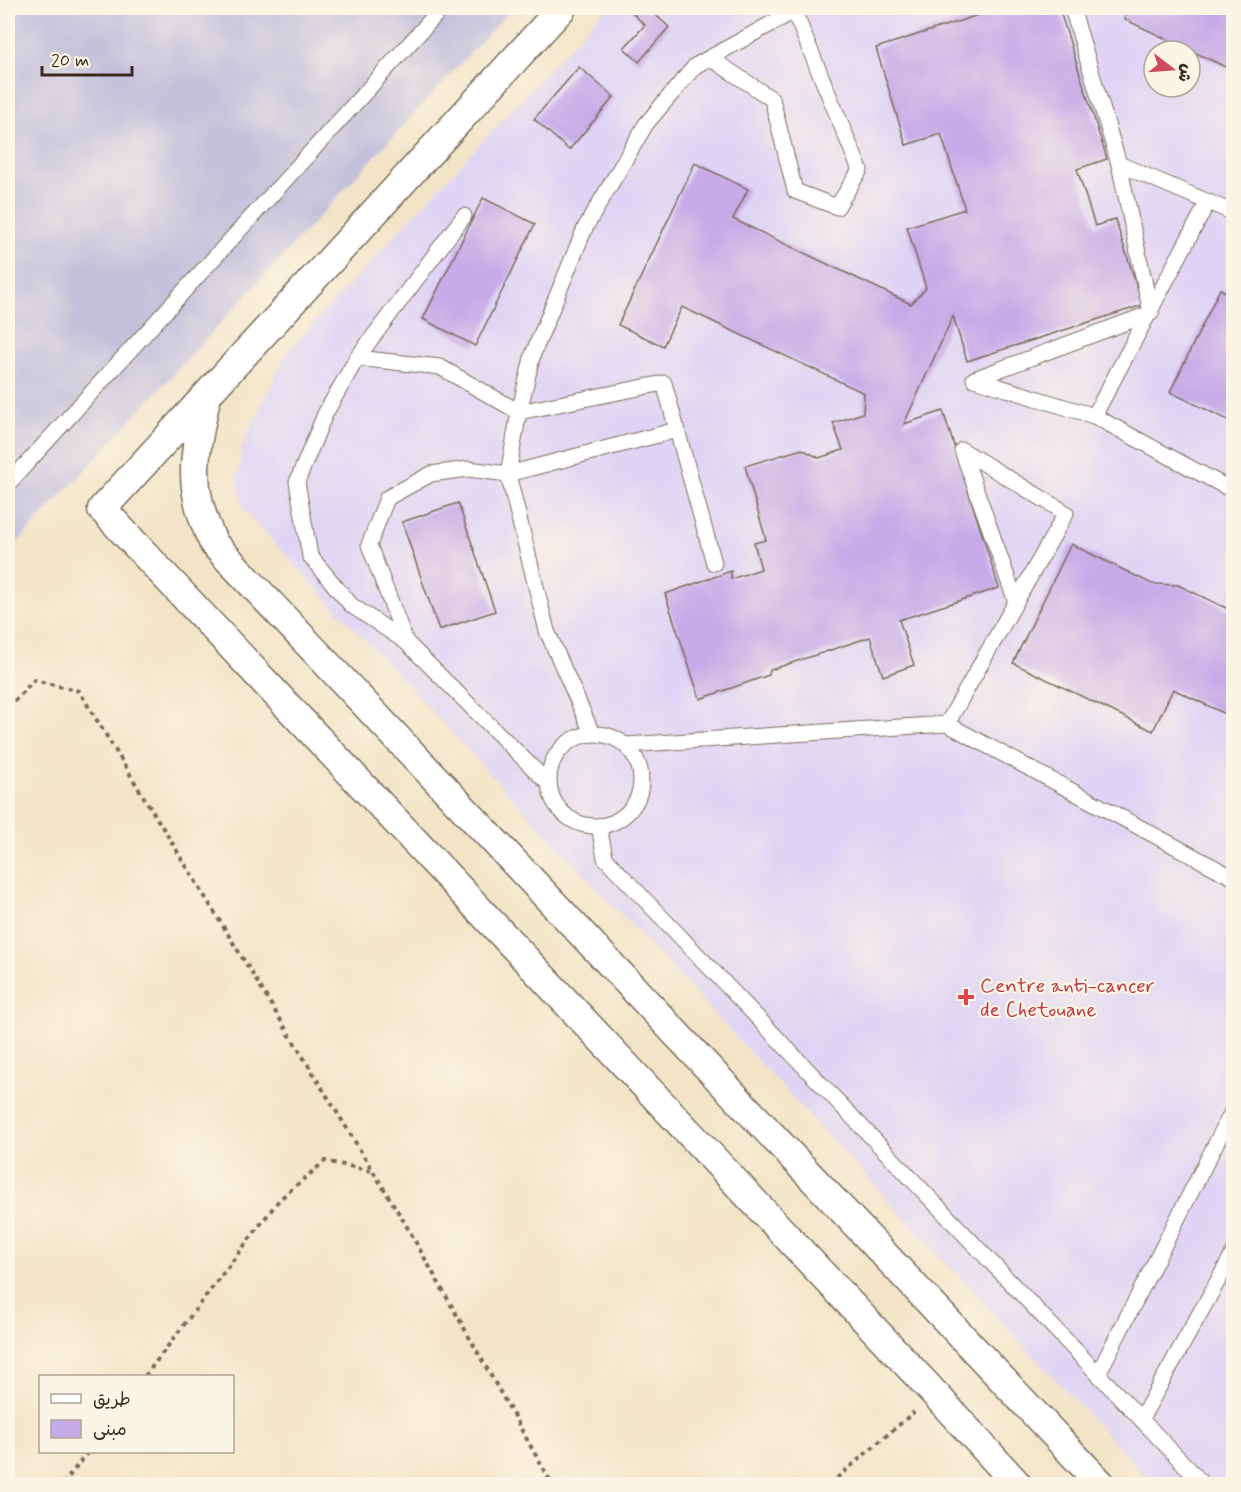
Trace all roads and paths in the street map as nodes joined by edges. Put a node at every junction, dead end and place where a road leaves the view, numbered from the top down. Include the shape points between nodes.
1 (442, 8) edge
2 (562, 8) edge
3 (1072, 8) edge
4 (797, 9) edge
5 (710, 58) junction
6 (1119, 164) junction
7 (1208, 202) junction
8 (1233, 213) edge
9 (464, 216) dead end
10 (1150, 314) junction
11 (357, 358) junction
12 (206, 398) junction
13 (519, 412) junction
14 (1094, 416) junction
15 (676, 430) junction
16 (508, 474) junction
17 (8, 484) edge
18 (1226, 487) dead end
19 (714, 563) dead end
20 (1016, 602) junction
21 (406, 642) junction
22 (8, 708) edge
23 (947, 724) junction
24 (592, 733) junction
25 (626, 745) junction
26 (549, 784) junction
27 (599, 826) junction
28 (1233, 878) edge
29 (1233, 1108) edge
30 (373, 1171) junction
31 (1233, 1252) edge
32 (1098, 1374) junction
33 (147, 1375) edge
34 (935, 1394) junction
35 (1141, 1419) junction
36 (87, 1453) edge
37 (63, 1485) edge
38 (552, 1485) edge
39 (831, 1485) edge
40 (1017, 1485) edge
41 (1101, 1485) edge
42 (1203, 1485) edge

1 - 17 lane
2 - 12 street
3 - 6 lane
4 - 5 lane
4 - 5 lane via 860,170 837,207 795,191 772,99
5 - 13 lane via 695,66 646,124 585,228 533,354
6 - 7 lane
6 - 10 lane
7 - 8 lane
7 - 10 lane
9 - 11 lane
10 - 14 lane
10 - 14 lane via 974,379
11 - 13 lane via 440,367
11 - 21 lane via 325,414 297,482 310,556 351,605
12 - 34 street via 102,509
12 - 41 street via 194,471 196,496 214,544
13 - 15 lane via 664,383
13 - 16 lane
14 - 18 lane
15 - 16 lane
15 - 19 lane
16 - 21 lane via 468,469 431,474 387,498 369,545
16 - 24 lane via 547,631
20 - 20 lane via 1066,513 962,450 1012,591
20 - 23 lane
21 - 26 lane
22 - 30 path via 34,680 79,691
23 - 25 lane
23 - 28 lane
24 - 25 lane via 605,734
24 - 26 lane via 565,744 550,769
25 - 27 lane via 636,757 641,788 627,814
26 - 27 lane via 560,810 584,825
27 - 32 lane via 605,858
29 - 32 lane
30 - 33 path via 325,1161 279,1200
30 - 38 path
31 - 35 lane
32 - 35 lane
34 - 39 path
34 - 40 street
35 - 42 lane
36 - 37 path

